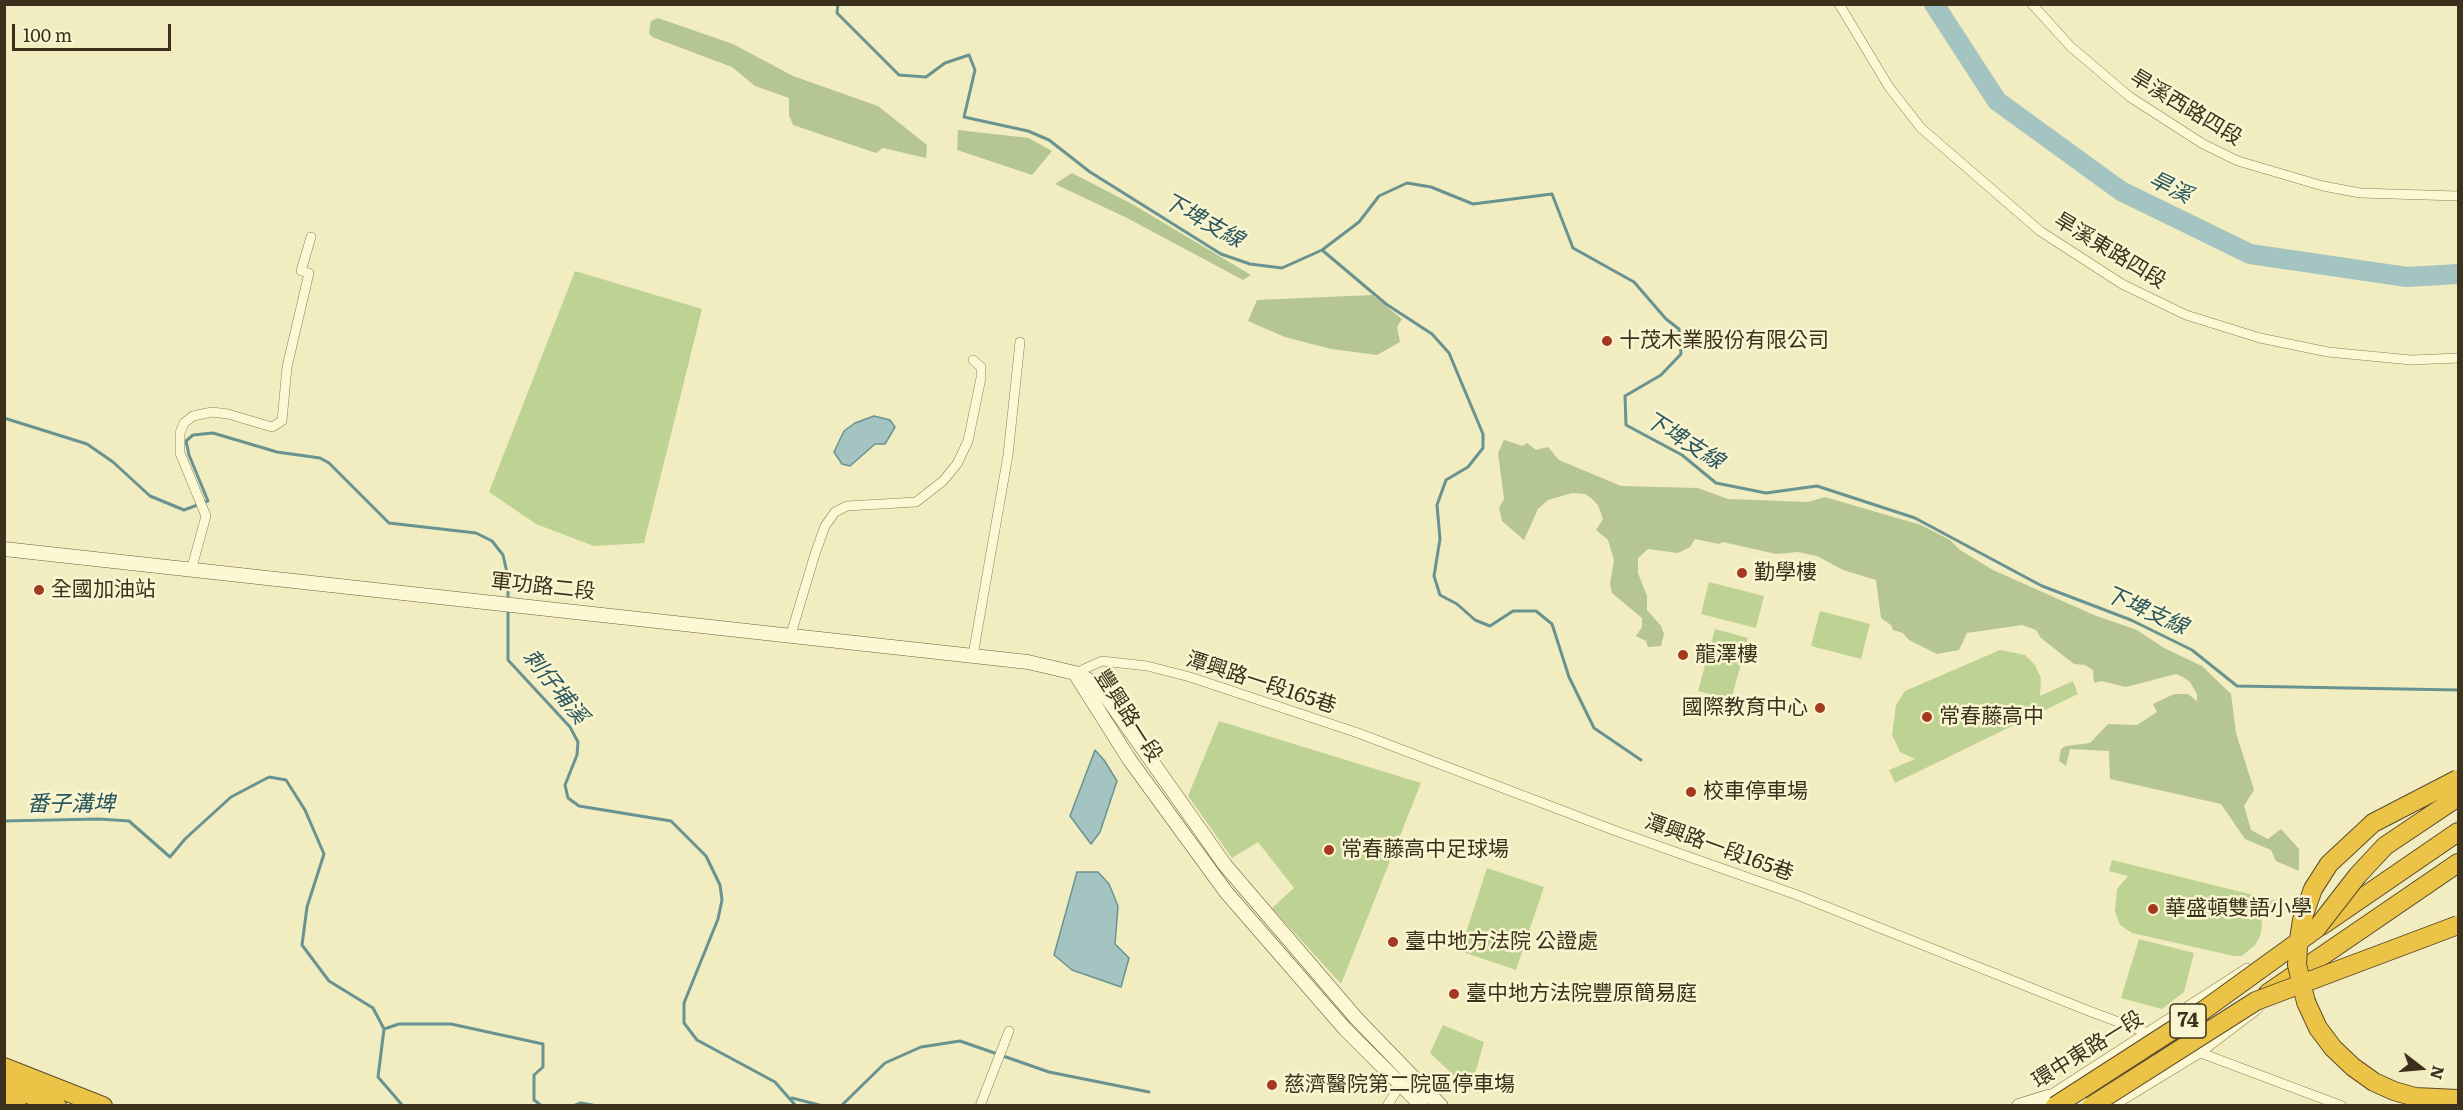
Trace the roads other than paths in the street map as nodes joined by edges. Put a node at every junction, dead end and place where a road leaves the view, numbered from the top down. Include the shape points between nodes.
1 (1839, 4) edge
2 (2032, 4) edge
3 (2458, 196) edge
4 (311, 237) dead end
5 (1020, 342) dead end
6 (2458, 358) edge
7 (973, 360) dead end
8 (4, 549) edge
9 (192, 567) junction
10 (791, 634) junction
11 (973, 655) junction
12 (1075, 673) junction
13 (2458, 779) edge
14 (2458, 797) edge
15 (2458, 822) edge
16 (2458, 832) edge
17 (2458, 863) edge
18 (2458, 871) edge
19 (2458, 925) edge
20 (2316, 929) junction
21 (2256, 1001) junction
22 (1009, 1031) dead end
23 (2149, 1033) junction
24 (2200, 1053) junction
25 (4, 1067) edge
26 (4, 1075) edge
27 (1404, 1078) junction
28 (4, 1084) edge
29 (1412, 1095) edge
30 (2458, 1099) edge
31 (4, 1101) edge
32 (2051, 1101) edge
33 (17, 1106) edge
34 (57, 1106) edge
35 (85, 1106) edge
36 (103, 1106) edge
37 (980, 1106) edge
38 (1387, 1106) edge
39 (1422, 1106) edge
40 (1441, 1106) edge
41 (2019, 1106) edge
42 (2034, 1106) edge
43 (2091, 1106) edge
44 (2113, 1106) edge
45 (2342, 1106) edge

1 - 6 street, 旱溪東路四段 via 1889,87 1921,128 2040,231 2122,284 2186,315 2260,338 2328,352 2411,360
2 - 3 street, 旱溪西路四段 via 2071,47 2130,97 2203,144 2238,161 2360,193
4 - 9 street via 301,271 309,273 286,367 282,421 272,427 212,412 193,416 180,433 180,453 206,516
5 - 11 street via 1008,455
7 - 10 street via 981,367 981,378 968,441 957,464 943,481 915,502 847,506 835,512 822,536
8 - 9 main road, 軍功路二段
9 - 10 main road, 軍功路二段
10 - 11 main road, 軍功路二段
11 - 12 main road, 軍功路二段
12 - 23 street, 潭興路一段165巷 via 1102,661 1147,666 1190,677 1368,737 1797,895
12 - 27 main road, 豐興路一段 via 1129,759 1226,892 1345,1029
13 - 30 highway, bridge via 2373,823 2329,864 2313,890 2302,920 2297,965 2306,1002 2319,1028 2353,1068 2394,1091 2432,1100
14 - 20 highway, bridge via 2385,846
15 - 23 street, 環中東路一段
16 - 20 highway, 74
17 - 21 highway, 74, bridge
18 - 24 street
19 - 21 highway, bridge
20 - 32 highway, 74, bridge via 2204,1010
21 - 43 highway, 74, bridge
22 - 37 street
23 - 24 street, 潭興路一段165巷
23 - 32 street, 環中東路一段
24 - 44 street
24 - 45 street, 潭興路一段165巷
25 - 36 highway
26 - 35 street
27 - 29 main road, 豐興路一段
27 - 38 street
28 - 34 highway
29 - 39 main road, 豐興路一段
29 - 40 main road, 豐興路一段
31 - 33 highway
32 - 41 main road
32 - 42 street, 環中東路一段

